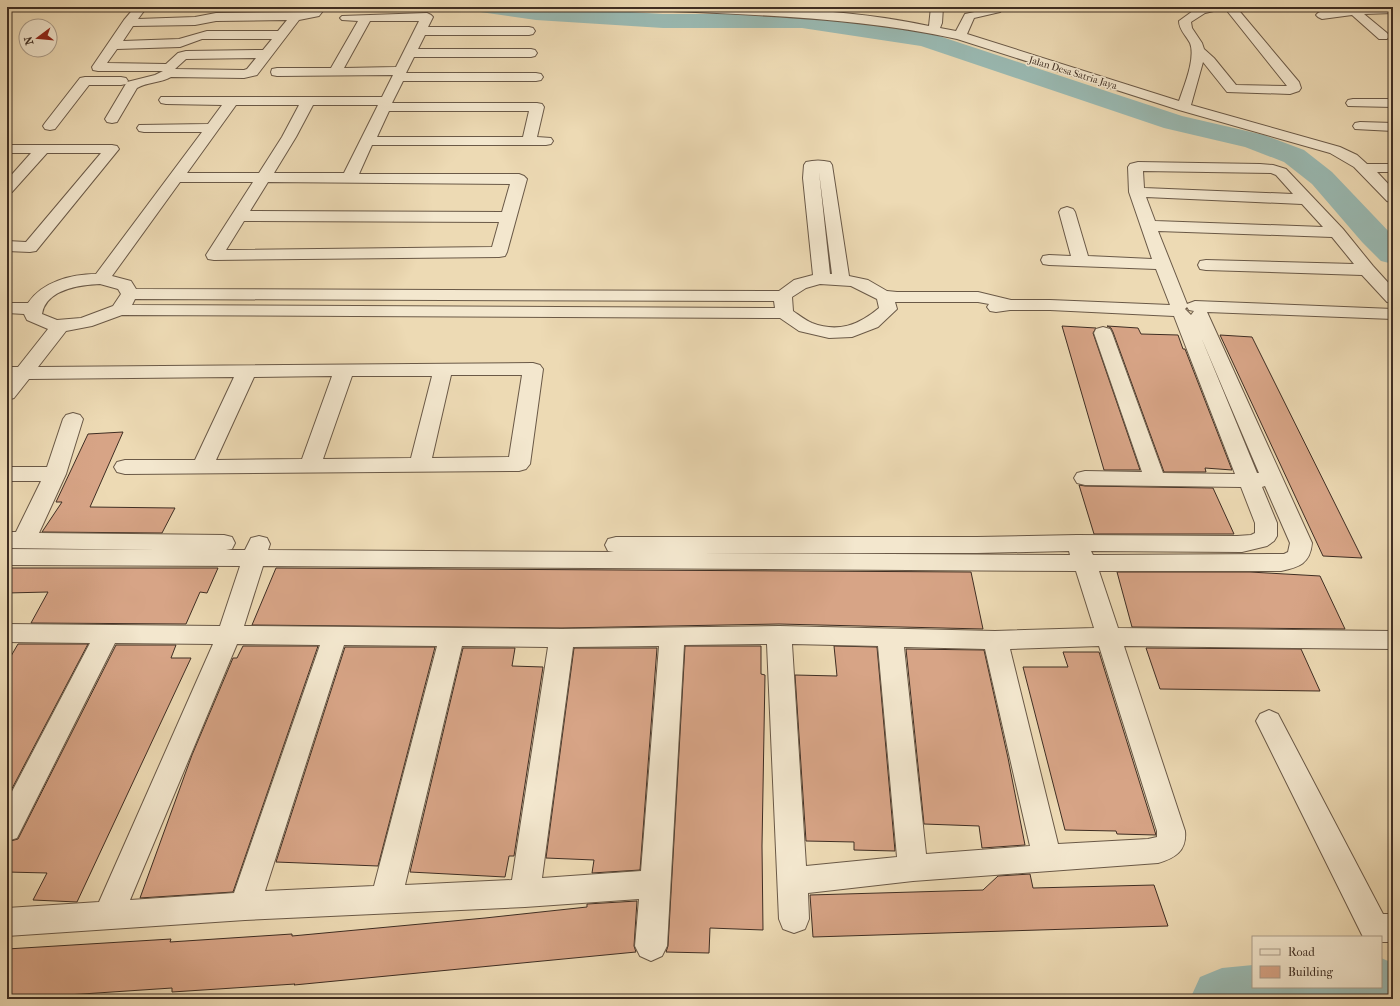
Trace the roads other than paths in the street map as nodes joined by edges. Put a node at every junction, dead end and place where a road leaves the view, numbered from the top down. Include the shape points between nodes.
1 (141, 7) edge
2 (320, 7) edge
3 (651, 7) edge
4 (937, 7) edge
5 (1218, 7) edge
6 (1230, 7) edge
7 (731, 9) edge
8 (996, 10) dead end
9 (1393, 10) edge
10 (1354, 11) junction
11 (874, 13) edge
12 (1322, 15) dead end
13 (296, 16) junction
14 (346, 18) dead end
15 (366, 18) junction
16 (128, 23) junction
17 (933, 30) junction
18 (421, 31) junction
19 (530, 31) dead end
20 (282, 35) junction
21 (960, 36) junction
22 (1383, 36) dead end
23 (113, 45) junction
24 (1198, 51) junction
25 (410, 53) junction
26 (531, 53) dead end
27 (267, 54) junction
28 (169, 70) junction
29 (277, 72) dead end
30 (335, 72) junction
31 (400, 74) junction
32 (536, 77) dead end
33 (142, 80) junction
34 (166, 100) dead end
35 (232, 101) junction
36 (308, 101) junction
37 (1353, 103) dead end
38 (1393, 103) edge
39 (385, 104) junction
40 (1184, 107) junction
41 (112, 119) dead end
42 (50, 126) dead end
43 (1360, 126) dead end
44 (1393, 127) edge
45 (144, 128) dead end
46 (212, 128) junction
47 (121, 137) dead end
48 (368, 141) junction
49 (528, 141) junction
50 (546, 141) dead end
51 (7, 150) edge
52 (42, 150) junction
53 (112, 150) junction
54 (1237, 154) dead end
55 (1260, 168) junction
56 (1364, 168) junction
57 (1393, 168) edge
58 (176, 177) junction
59 (264, 177) junction
60 (350, 177) junction
61 (7, 189) edge
62 (1137, 192) junction
63 (1393, 198) edge
64 (1306, 199) junction
65 (1067, 212) dead end
66 (238, 216) junction
67 (508, 217) junction
68 (1148, 226) junction
69 (1337, 232) junction
70 (7, 246) edge
71 (1049, 260) dead end
72 (1081, 260) junction
73 (1163, 264) junction
74 (1206, 265) dead end
75 (1367, 270) junction
76 (822, 278) junction
77 (101, 279) junction
78 (841, 279) junction
79 (130, 294) junction
80 (1393, 298) edge
81 (886, 303) junction
82 (783, 304) junction
83 (7, 308) edge
84 (32, 308) junction
85 (119, 310) junction
86 (1189, 311) junction
87 (1393, 314) edge
88 (1393, 322) edge
89 (62, 324) junction
90 (1103, 333) dead end
91 (444, 370) junction
92 (247, 371) junction
93 (344, 371) junction
94 (15, 373) edge
95 (7, 394) edge
96 (73, 419) dead end
97 (420, 465) junction
98 (310, 466) junction
99 (125, 467) dead end
100 (202, 467) junction
101 (7, 474) edge
102 (55, 474) junction
103 (1085, 478) dead end
104 (1156, 480) junction
105 (1249, 480) junction
106 (1273, 480) junction
107 (1266, 536) junction
108 (15, 540) edge
109 (1300, 543) junction
110 (257, 550) junction
111 (1081, 553) junction
112 (7, 558) edge
113 (7, 633) edge
114 (108, 633) junction
115 (229, 635) junction
116 (779, 635) junction
117 (334, 636) junction
118 (452, 636) junction
119 (672, 636) junction
120 (890, 637) junction
121 (1108, 637) junction
122 (562, 638) junction
123 (995, 640) junction
124 (1393, 640) edge
125 (1269, 721) dead end
126 (7, 829) edge
127 (1047, 858) junction
128 (913, 868) junction
129 (792, 881) junction
130 (655, 884) junction
131 (525, 893) junction
132 (386, 899) junction
133 (246, 906) junction
134 (108, 915) junction
135 (794, 919) dead end
136 (7, 922) edge
137 (1393, 928) edge
138 (651, 946) dead end

1 - 16 street
2 - 13 street via 316,14
3 - 7 street, Jalan Desa Satria Jaya
4 - 17 street
5 - 24 street via 1201,10 1185,21
6 - 24 street via 1294,88 1234,90 1210,61
7 - 11 street, Jalan Desa Satria Jaya
8 - 21 street via 969,16
9 - 10 street
10 - 12 street
10 - 22 street
11 - 17 street, Jalan Desa Satria Jaya
13 - 16 street via 216,17 193,21
13 - 20 street
14 - 15 street
15 - 18 street via 427,18
15 - 30 street
16 - 23 street
17 - 21 street, Jalan Desa Satria Jaya
18 - 19 street
18 - 25 street
20 - 23 street via 207,35 180,43
20 - 27 street
21 - 40 street, Jalan Desa Satria Jaya
23 - 28 street via 98,67
24 - 40 street via 1193,81
25 - 26 street
25 - 31 street
27 - 28 street via 186,55
27 - 28 street via 252,72 247,73
28 - 33 street via 159,79
29 - 30 street
30 - 31 street
31 - 32 street
31 - 39 street
33 - 41 street via 132,85
33 - 42 street via 85,82
34 - 35 street
35 - 36 street
35 - 46 street
36 - 39 street
36 - 59 street
37 - 38 street
39 - 48 street
39 - 49 street via 537,108
40 - 56 street, Jalan Desa Satria Jaya via 1322,146 1349,156
43 - 44 street
45 - 46 street
46 - 58 street
47 - 53 street
48 - 49 street
48 - 60 street
49 - 50 street
51 - 52 street
52 - 53 street
52 - 61 street
53 - 70 street via 30,246
54 - 55 street via 1251,159
55 - 62 street via 1138,166 1135,168
55 - 64 street via 1281,172
56 - 57 street
56 - 63 street, Jalan Desa Satria Jaya
58 - 59 street
58 - 77 street
59 - 60 street
59 - 66 street
60 - 67 street via 519,178
62 - 64 street
62 - 68 street
64 - 69 street
65 - 72 street
66 - 67 street
66 - 67 street via 214,255 499,252
68 - 69 street
68 - 73 street
69 - 75 street
71 - 72 street
72 - 73 street
73 - 86 street
74 - 75 street
75 - 80 street
76 - 78 street
76 - 78 street via 810,165 817,164 825,165
76 - 82 street via 789,289
77 - 79 street via 125,285
77 - 84 street via 72,282 46,292
78 - 81 street via 863,284
79 - 82 street
79 - 85 street
81 - 82 street via 872,323 852,331 829,332 805,327
81 - 86 street via 982,309 1010,305
82 - 85 street
83 - 84 street
84 - 89 street via 33,316 51,324
85 - 89 street via 98,319
86 - 87 street
86 - 88 street via 1364,323
86 - 105 street
86 - 106 street
89 - 94 street
90 - 104 street
91 - 93 street
91 - 97 street
91 - 97 street via 533,369 518,464
92 - 93 street
92 - 94 street
92 - 100 street
93 - 98 street
94 - 95 street
96 - 102 street
97 - 98 street
98 - 100 street
99 - 100 street
101 - 102 street
102 - 108 street
103 - 104 street
104 - 105 street
105 - 106 street
105 - 107 street via 1266,523
106 - 109 street
107 - 109 street
107 - 111 street via 1262,540 1243,544
108 - 110 street
109 - 111 street via 1298,556 1294,560 1281,562
110 - 111 street
110 - 112 street
110 - 115 street
111 - 121 street
113 - 114 street
114 - 115 street
114 - 126 street
115 - 117 street
115 - 134 street
116 - 119 street
116 - 120 street
116 - 129 street
117 - 118 street
117 - 133 street
118 - 122 street
118 - 132 street
119 - 122 street
119 - 130 street
120 - 123 street
120 - 128 street
121 - 123 street
121 - 124 street
121 - 127 street via 1172,837 1167,847 1162,850
122 - 131 street
123 - 127 street
125 - 137 street via 1374,928
127 - 128 street
128 - 129 street
129 - 135 street
130 - 131 street
130 - 138 street
131 - 132 street
132 - 133 street
133 - 134 street
134 - 136 street

